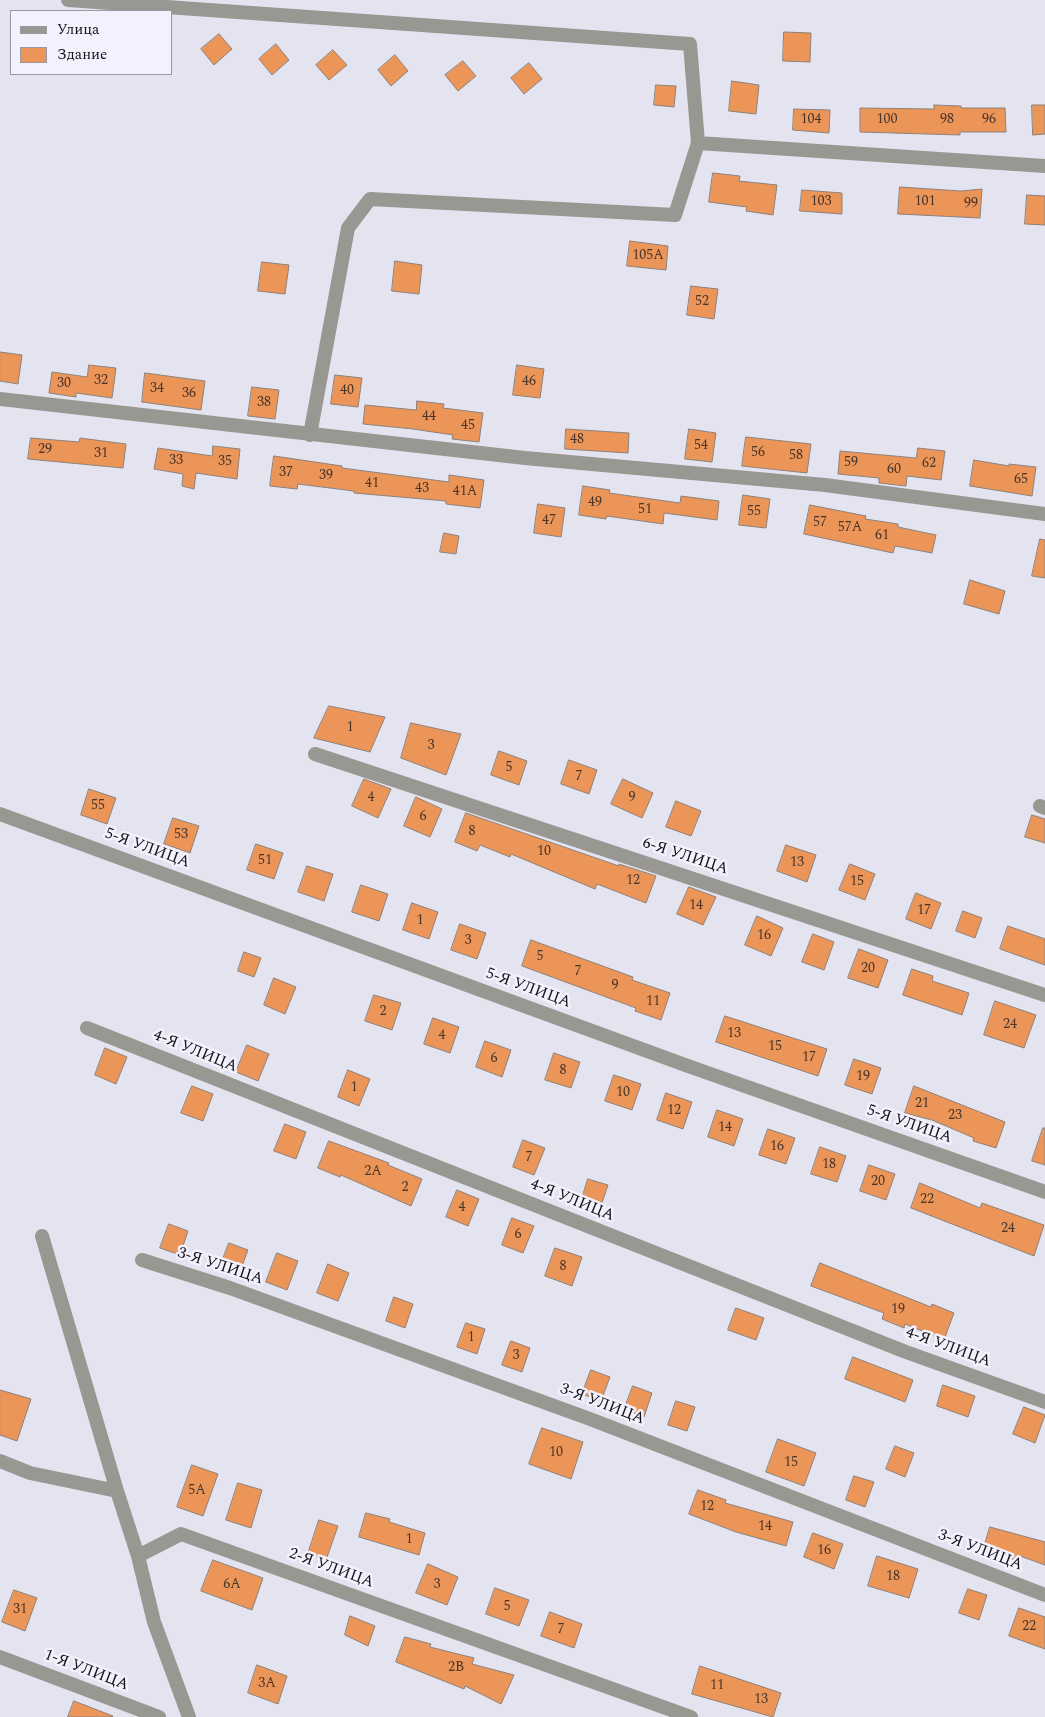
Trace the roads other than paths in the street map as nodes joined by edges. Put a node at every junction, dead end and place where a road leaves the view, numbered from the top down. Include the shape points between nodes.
1 (68, 0) edge
2 (698, 143) junction
3 (1045, 166) edge
4 (0, 398) edge
5 (310, 435) junction
6 (1045, 514) edge
7 (314, 754) dead end
8 (0, 814) edge
9 (1045, 995) edge
10 (87, 1028) dead end
11 (1045, 1192) edge
12 (42, 1236) dead end
13 (142, 1260) dead end
14 (1045, 1402) edge
15 (0, 1461) edge
16 (117, 1491) junction
17 (138, 1556) junction
18 (1045, 1595) edge
19 (0, 1658) edge
20 (159, 1717) edge
21 (189, 1717) edge
22 (691, 1717) edge

1 - 2 street via 690,44
2 - 3 street
2 - 5 street via 675,215 370,199 348,228
4 - 5 street
5 - 6 street via 825,485
7 - 9 street, 6-Я УЛИЦА
8 - 11 street, 5-Я УЛИЦА via 688,1066
10 - 14 street, 4-Я УЛИЦА via 906,1352
12 - 16 street
13 - 18 street, 3-Я УЛИЦА via 240,1291 590,1419
15 - 16 street via 30,1473
16 - 17 street
17 - 21 street via 154,1622
17 - 22 street, 2-Я УЛИЦА via 181,1534
19 - 20 street, 1-Я УЛИЦА

